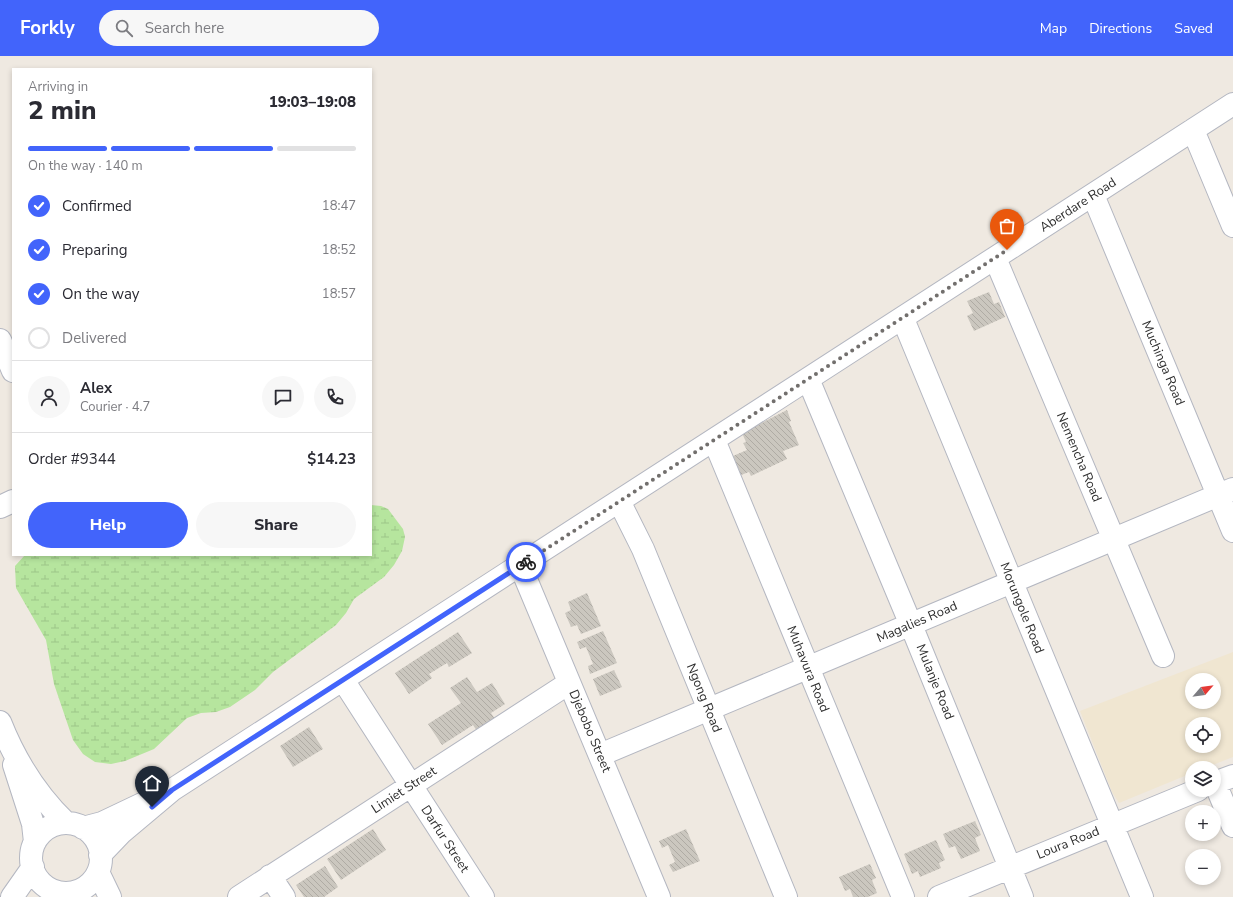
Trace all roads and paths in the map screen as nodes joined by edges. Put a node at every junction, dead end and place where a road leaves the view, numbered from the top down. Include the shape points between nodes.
1 (1233, 104) edge
2 (1193, 130) junction
3 (1093, 195) junction
4 (1233, 226) edge
5 (995, 258) junction
6 (903, 319) junction
7 (0, 340) edge
8 (12, 369) edge
9 (808, 379) junction
10 (714, 440) junction
11 (1226, 492) edge
12 (12, 501) edge
13 (619, 501) junction
14 (0, 507) edge
15 (1233, 531) edge
16 (1113, 539) junction
17 (520, 565) junction
18 (1011, 582) junction
19 (912, 625) junction
20 (1163, 656) dead end
21 (808, 668) junction
22 (342, 680) junction
23 (569, 683) junction
24 (709, 710) junction
25 (0, 722) edge
26 (8, 743) junction
27 (600, 755) junction
28 (410, 785) junction
29 (172, 790) junction
30 (1185, 796) edge
31 (1221, 797) edge
32 (75, 825) junction
33 (1112, 826) junction
34 (1233, 826) edge
35 (36, 842) junction
36 (99, 864) junction
37 (33, 867) junction
38 (1010, 868) junction
39 (270, 876) junction
40 (64, 895) edge
41 (12, 897) edge
42 (110, 897) edge
43 (239, 897) edge
44 (284, 897) edge
45 (483, 897) edge
46 (659, 897) edge
47 (786, 897) edge
48 (903, 897) edge
49 (939, 897) edge
50 (1022, 897) edge
51 (1142, 897) edge

1 - 2 street, Aberdare Road
2 - 3 street, Aberdare Road
2 - 4 street
3 - 5 street, Aberdare Road
3 - 11 street, Muchinga Road
5 - 6 street, Aberdare Road
5 - 16 street, Nemencha Road
6 - 9 street, Aberdare Road
6 - 18 street, Morungole Road
7 - 8 street
9 - 10 street, Aberdare Road
9 - 19 street, Mulanje Road
10 - 13 street, Aberdare Road
10 - 21 street, Muhavura Road
11 - 15 street, Muchinga Road
11 - 16 street, Magalies Road
12 - 14 street
13 - 17 street, Aberdare Road
13 - 24 street, Ngong Road via 643,549
16 - 18 street, Magalies Road
16 - 20 street, Nemencha Road
17 - 22 street, Aberdare Road
17 - 23 street, Djebobo Street
18 - 19 street, Magalies Road
18 - 33 street, Morungole Road
19 - 21 street, Magalies Road
19 - 38 street, Mulanje Road
21 - 24 street, Magalies Road
21 - 48 street, Muhavura Road
22 - 28 street, Darfur Street
22 - 29 street, Aberdare Road
23 - 27 street, Djebobo Street
23 - 28 street, Limiet Street
24 - 27 street, Magalies Road
24 - 47 street, Ngong Road
25 - 26 street
26 - 32 street via 36,788
26 - 35 street
27 - 46 street, Djebobo Street
28 - 39 street, Limiet Street
28 - 45 street, Darfur Street
29 - 32 street via 115,818
29 - 36 street via 122,832
30 - 33 street, Loura Road
31 - 34 street
32 - 35 street via 55,825 45,830
32 - 36 street via 96,839
33 - 38 street, Loura Road
33 - 51 street, Morungole Road
35 - 37 street via 32,850
36 - 40 street via 92,881 83,889
36 - 42 street
37 - 40 street via 41,882
37 - 41 street
38 - 49 street, Loura Road
38 - 50 street, Mulanje Road
39 - 43 street, Limiet Street
39 - 44 street

